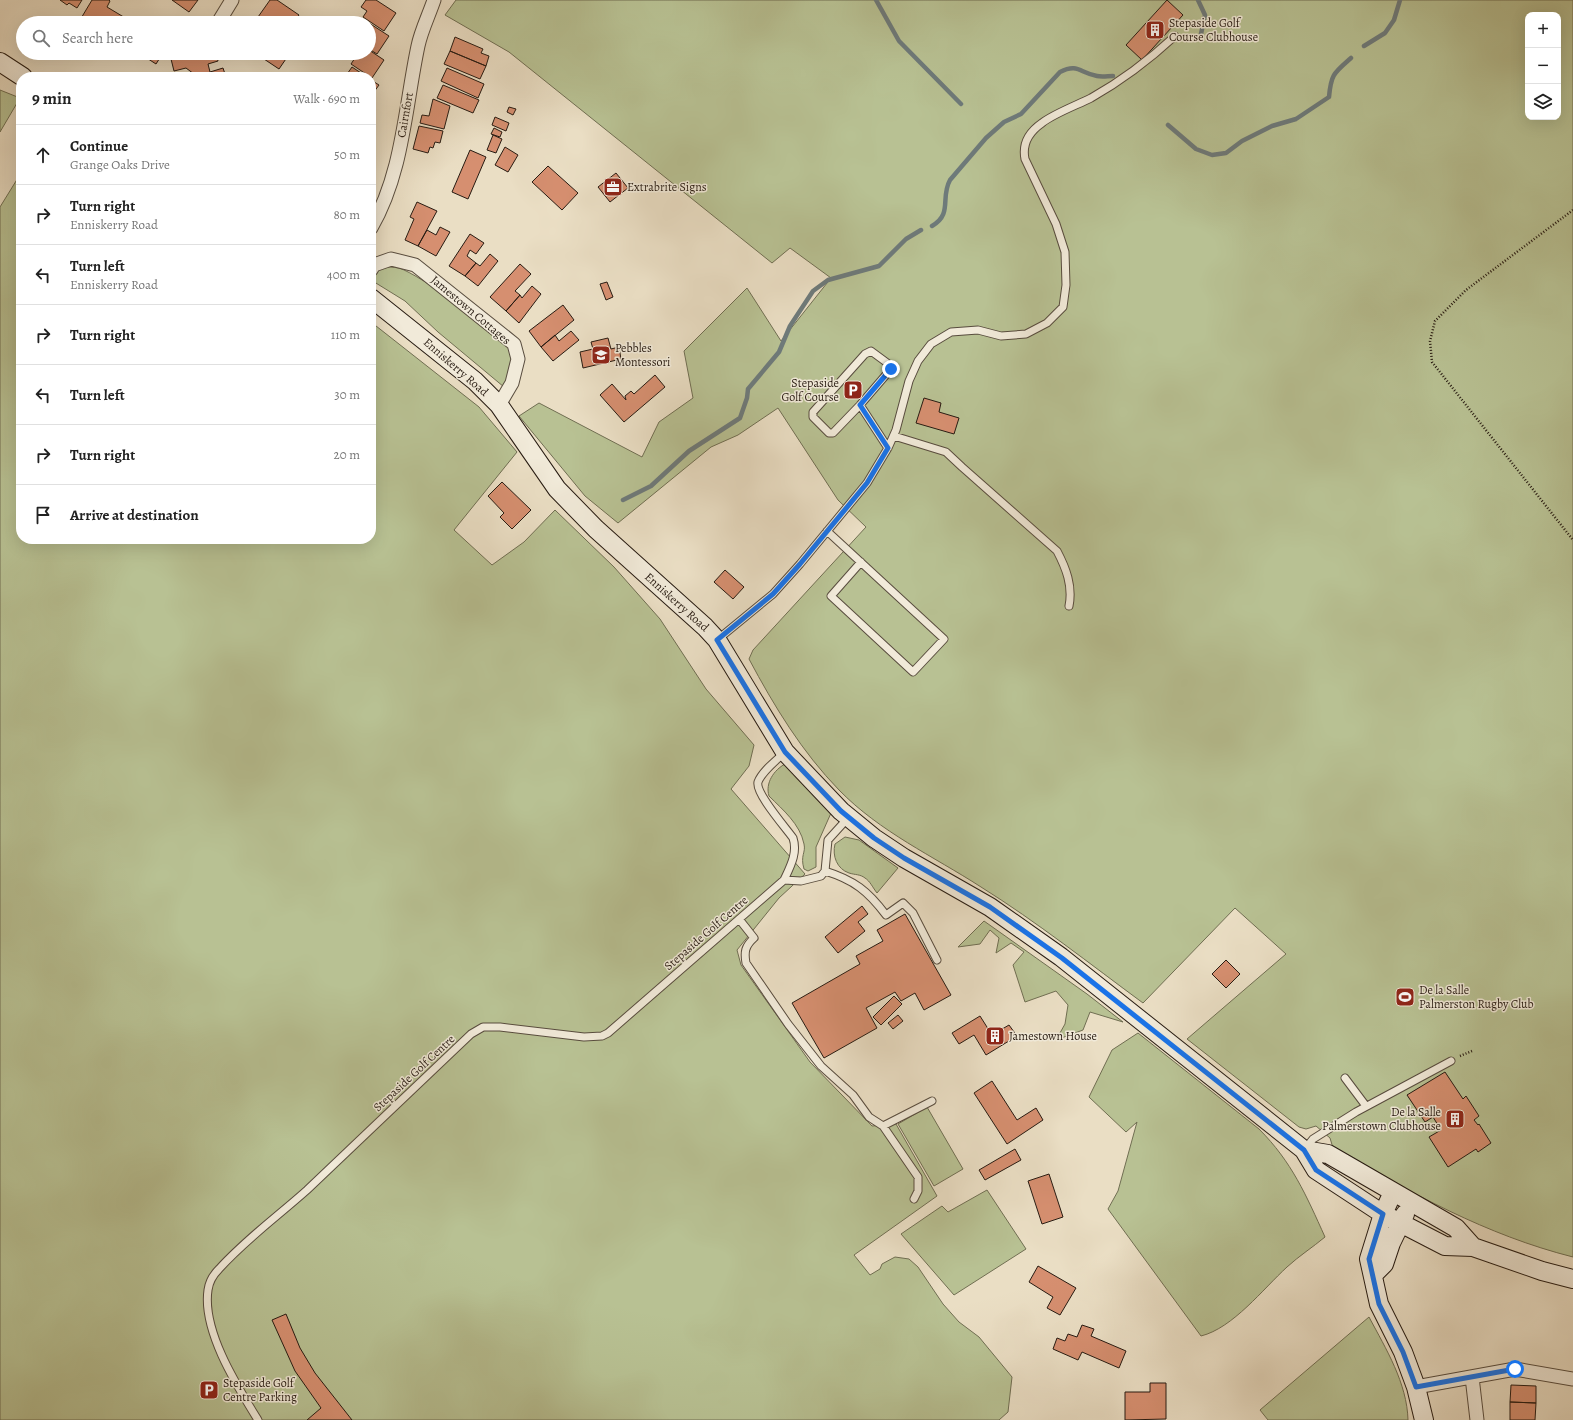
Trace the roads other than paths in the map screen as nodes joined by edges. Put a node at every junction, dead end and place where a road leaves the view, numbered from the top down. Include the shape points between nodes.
1 (232, 0) edge
2 (434, 0) edge
3 (222, 16) edge
4 (1175, 36) dead end
5 (0, 62) edge
6 (16, 72) edge
7 (376, 220) edge
8 (376, 263) edge
9 (376, 302) edge
10 (498, 405) junction
11 (860, 405) junction
12 (894, 436) junction
13 (888, 448) junction
14 (827, 531) junction
15 (862, 562) junction
16 (1069, 606) dead end
17 (717, 640) junction
18 (785, 752) junction
19 (849, 817) junction
20 (825, 871) junction
21 (784, 880) junction
22 (739, 919) junction
23 (937, 960) dead end
24 (1451, 1061) dead end
25 (1345, 1078) dead end
26 (932, 1101) dead end
27 (1366, 1106) junction
28 (883, 1126) junction
29 (1304, 1150) junction
30 (1393, 1192) junction
31 (914, 1199) dead end
32 (1411, 1202) junction
33 (1383, 1214) junction
34 (1401, 1223) junction
35 (1473, 1247) junction
36 (1374, 1274) junction
37 (1573, 1279) edge
38 (1472, 1377) junction
39 (1573, 1379) edge
40 (1416, 1387) junction
41 (258, 1420) edge
42 (1424, 1420) edge
43 (1477, 1420) edge

1 - 3 street
2 - 7 street, Cairnfort via 418,44 396,170
4 - 12 lane via 1140,68 1112,86 1042,122 1025,142 1025,159 1056,224 1065,252 1066,285 1063,307 1047,322 1026,334 1001,336 978,330 951,332 931,344 918,361 909,381
5 - 6 main road
8 - 10 street, Jamestown Cottages via 392,259 415,264 514,344 517,365 512,383
9 - 10 main road, Enniskerry Road via 475,382
10 - 17 main road, Enniskerry Road via 557,489 596,529 705,626
11 - 11 lane via 833,433 829,433 813,416 813,412 871,351 890,365 891,369
11 - 13 lane
12 - 13 lane
12 - 16 lane via 946,452 1057,550 1072,593
13 - 14 lane via 867,483
14 - 15 lane
14 - 17 lane via 773,594
15 - 15 lane via 944,639 913,672 830,596
17 - 18 main road, Enniskerry Road
18 - 19 main road, Enniskerry Road
18 - 21 lane via 761,777 758,785 760,794 796,845 792,864
19 - 20 lane via 828,840
19 - 29 main road, Enniskerry Road via 904,858 990,907 1062,958
20 - 21 lane via 813,879
20 - 23 lane via 839,876 871,895 886,914 903,903 912,913
21 - 22 lane, Stepaside Golf Centre
22 - 28 lane via 754,938 744,953 746,963 788,1024 821,1066 853,1095 870,1117
22 - 41 lane, Stepaside Golf Centre via 602,1036 584,1037 500,1027 482,1027 471,1034 306,1191 231,1256 218,1270 208,1288 209,1317 222,1354
24 - 27 lane
25 - 27 lane
26 - 28 lane
27 - 29 lane via 1313,1139
28 - 31 lane via 918,1177 918,1191
29 - 30 main road, Enniskerry Road via 1328,1154
29 - 33 main road, Enniskerry Road via 1316,1170
30 - 32 main road, Enniskerry Road
30 - 33 main road
32 - 34 main road
32 - 35 main road, Enniskerry Road via 1456,1228
33 - 34 main road, Enniskerry Road
33 - 36 main road via 1369,1259
34 - 35 main road, Enniskerry Road via 1445,1246
34 - 36 main road via 1384,1264
35 - 37 main road
36 - 40 main road via 1379,1304 1403,1352
38 - 39 street via 1515,1369
38 - 40 street
38 - 43 street
40 - 42 main road

